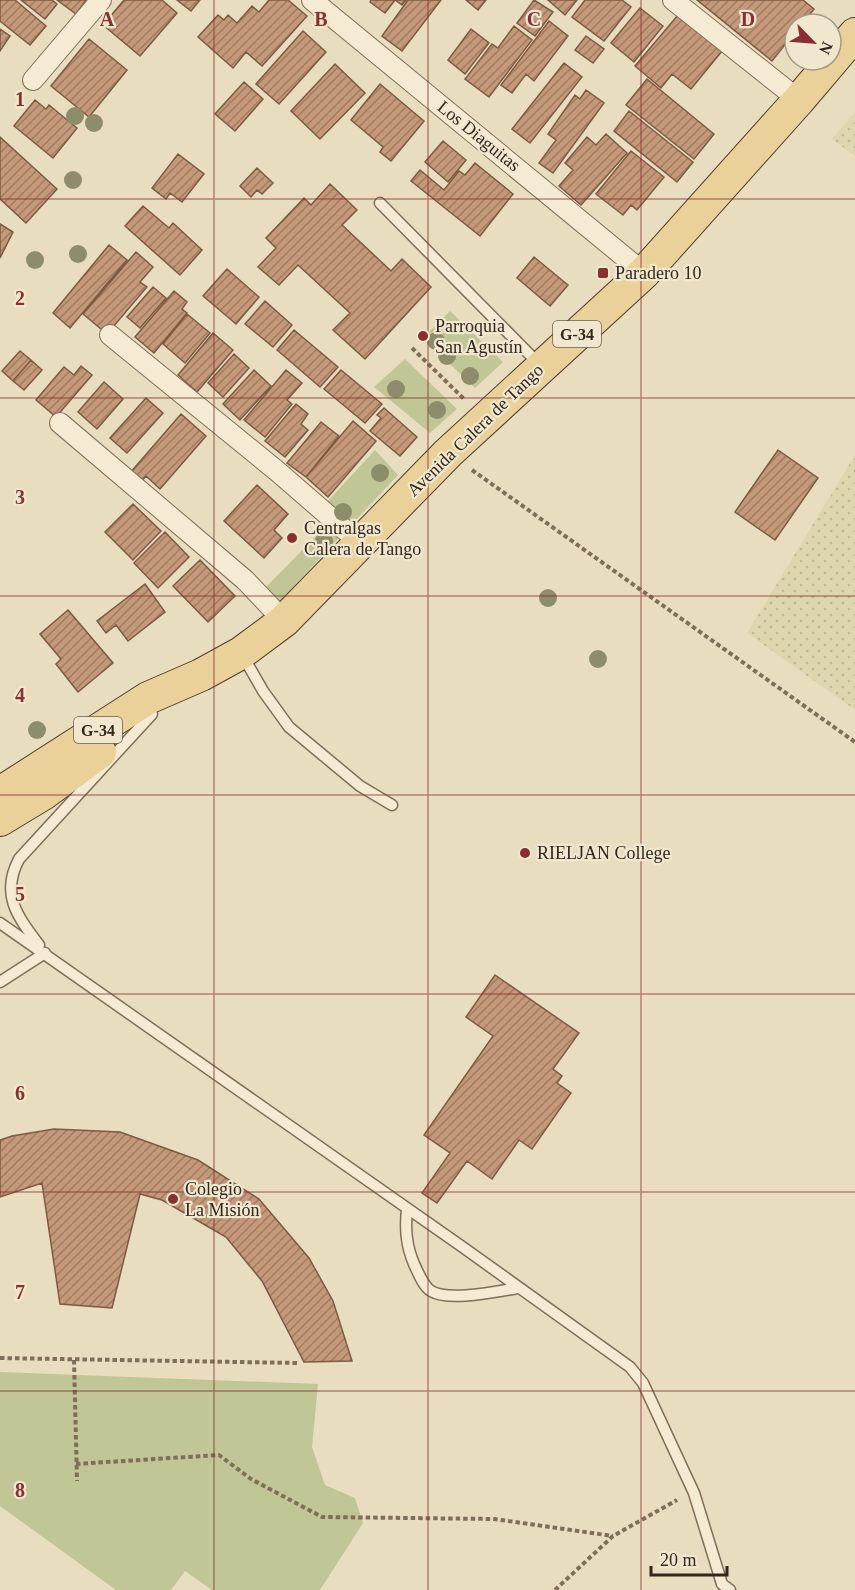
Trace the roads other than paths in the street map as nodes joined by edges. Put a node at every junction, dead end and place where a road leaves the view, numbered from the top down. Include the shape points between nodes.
1 (101, 0) edge
2 (312, 0) edge
3 (673, 0) edge
4 (855, 33) edge
5 (33, 80) dead end
6 (799, 100) junction
7 (380, 203) dead end
8 (644, 273) junction
9 (110, 335) dead end
10 (541, 367) junction
11 (60, 423) dead end
12 (360, 543) junction
13 (284, 621) junction
14 (241, 653) junction
15 (201, 675) junction
16 (153, 714) junction
17 (0, 793) edge
18 (392, 806) dead end
19 (0, 820) edge
20 (0, 923) edge
21 (45, 953) junction
22 (0, 982) edge
23 (407, 1209) junction
24 (518, 1288) junction
25 (730, 1590) edge

1 - 5 street
2 - 8 street, Los Diaguitas
3 - 6 street
4 - 6 main road, Avenida Calera de Tango / G-34
6 - 8 main road, Avenida Calera de Tango / G-34
7 - 10 lane
8 - 10 main road, Avenida Calera de Tango / G-34
9 - 12 street
10 - 12 main road, Avenida Calera de Tango / G-34 via 448,453
11 - 13 street via 245,580
12 - 13 main road, Avenida Calera de Tango / G-34
13 - 14 main road, Avenida Calera de Tango / G-34
14 - 15 main road, Avenida Calera de Tango / G-34
14 - 18 lane via 289,727 360,786
15 - 16 main road, Avenida Calera de Tango / G-34
15 - 17 main road, Avenida Calera de Tango / G-34 via 148,698
16 - 19 main road, Avenida Calera de Tango / G-34 via 43,794
16 - 21 lane via 19,859 13,871 12,902
20 - 21 lane
21 - 22 lane
21 - 23 lane
23 - 24 lane
23 - 24 lane via 407,1244 431,1291 448,1296
24 - 25 lane via 638,1375 694,1493 722,1584

